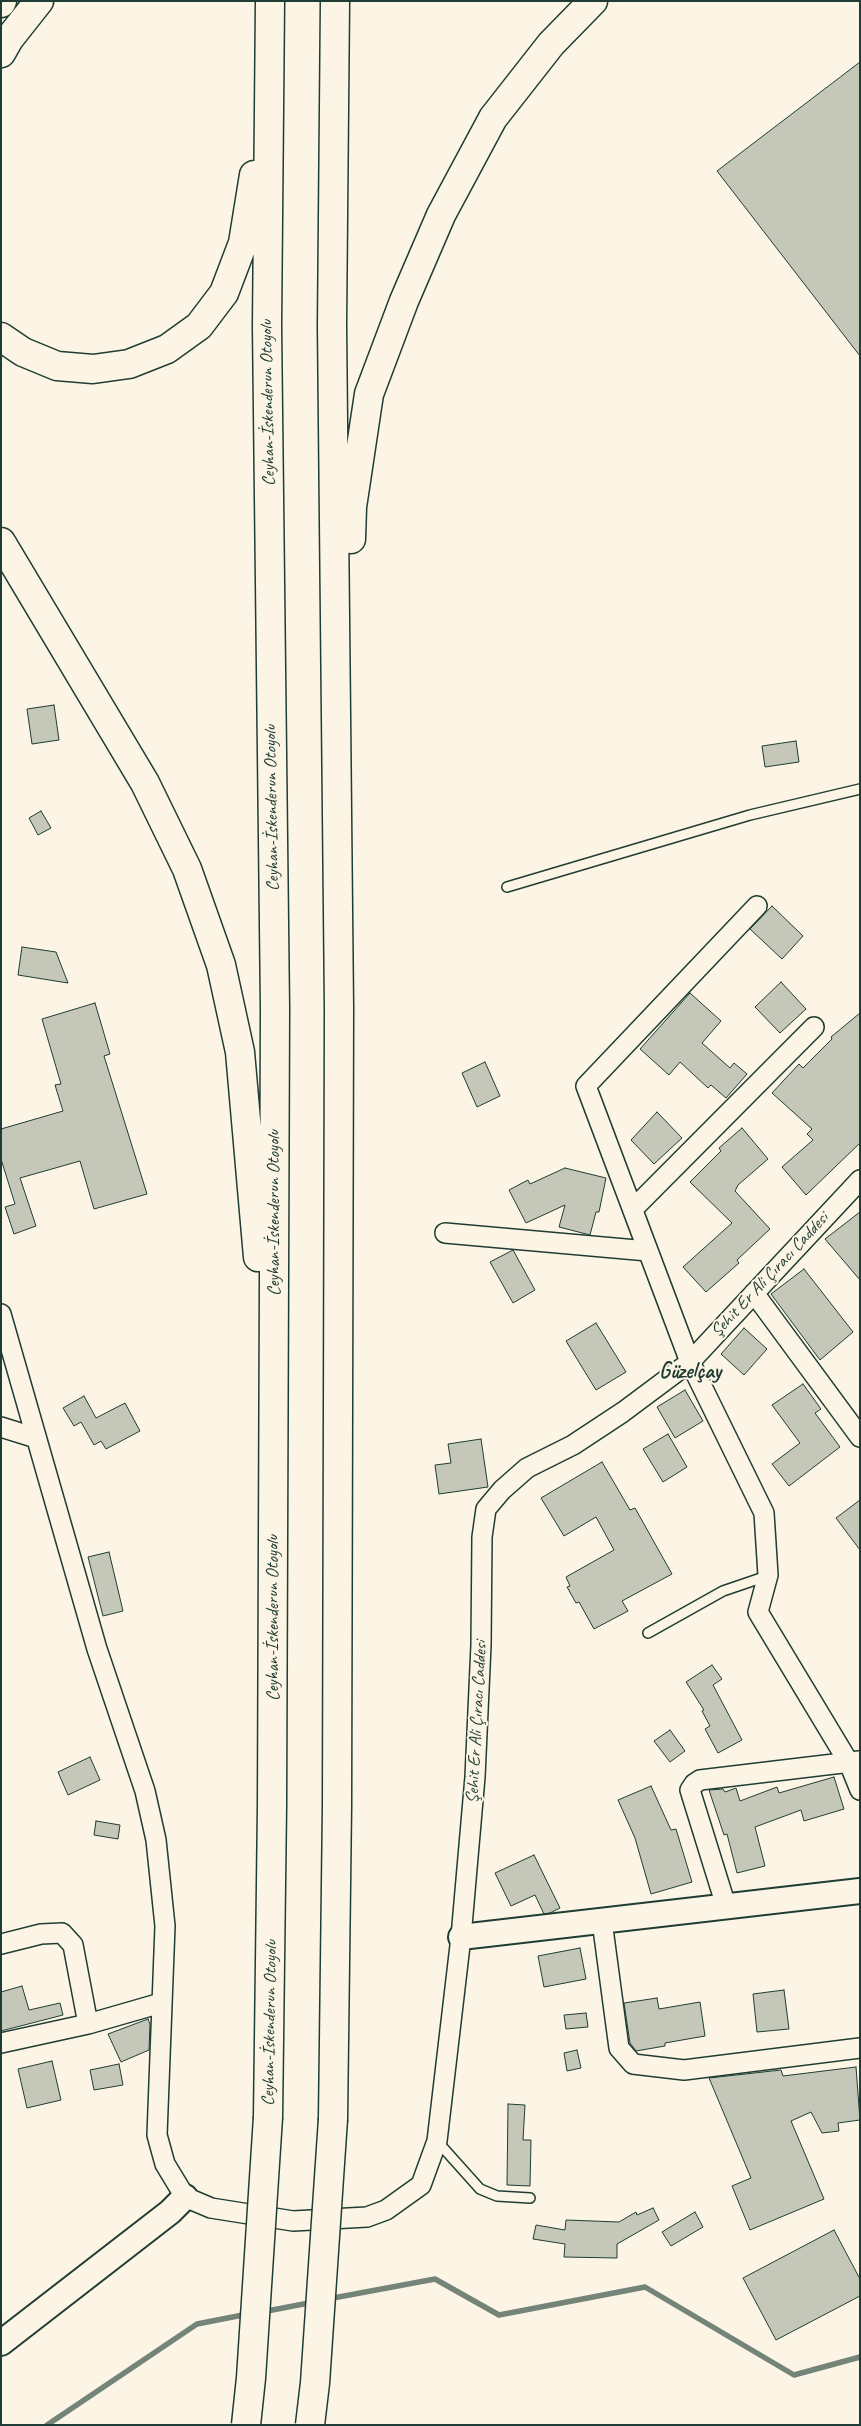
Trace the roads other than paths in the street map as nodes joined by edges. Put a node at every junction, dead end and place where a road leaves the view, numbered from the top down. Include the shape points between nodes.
1 (39, 1) edge
2 (269, 1) edge
3 (335, 1) edge
4 (593, 1) edge
5 (1, 53) edge
6 (1, 337) edge
7 (1, 542) edge
8 (860, 789) edge
9 (507, 887) dead end
10 (757, 906) dead end
11 (339, 1008) junction
12 (814, 1027) dead end
13 (860, 1180) edge
14 (633, 1210) junction
15 (445, 1234) dead end
16 (648, 1251) junction
17 (754, 1293) junction
18 (1, 1314) edge
19 (690, 1362) junction
20 (1, 1427) edge
21 (860, 1436) edge
22 (36, 1438) junction
23 (273, 1500) junction
24 (768, 1575) junction
25 (648, 1633) dead end
26 (854, 1762) edge
27 (860, 1790) edge
28 (860, 1891) edge
29 (726, 1906) junction
30 (602, 1921) junction
31 (461, 1937) junction
32 (1, 1944) edge
33 (161, 2003) junction
34 (88, 2024) junction
35 (1, 2043) edge
36 (860, 2048) edge
37 (437, 2141) junction
38 (185, 2197) junction
39 (530, 2198) dead end
40 (1, 2343) edge
41 (246, 2425) edge
42 (310, 2425) edge

1 - 5 highway
2 - 6 highway via 253,185 243,243 224,293 198,326 167,349 129,364 93,370 57,366 23,352
2 - 23 highway, Ceyhan-İskenderun Otoyolu via 267,326 275,999
3 - 11 highway via 332,325
4 - 11 highway via 551,44 493,118 441,215 369,394 352,507
7 - 23 highway via 145,783 187,869 221,965 240,1052 259,1267
8 - 9 lane via 750,815
10 - 14 street via 586,1086
11 - 42 highway, bridge via 333,2119
12 - 14 street
13 - 17 street, Şehit Er Ali Çıracı Caddesi
14 - 16 street
15 - 16 street
16 - 19 street
17 - 19 street, Şehit Er Ali Çıracı Caddesi
17 - 21 street
18 - 22 street
19 - 24 street via 764,1513
19 - 31 street, Şehit Er Ali Çıracı Caddesi via 623,1412 527,1468 486,1509 482,1537 475,1777
20 - 22 street
22 - 33 street via 97,1649 145,1791 156,1840 165,1926
23 - 41 highway, Ceyhan-İskenderun Otoyolu, bridge via 268,2117
24 - 25 lane via 722,1591
24 - 26 street via 758,1612
26 - 27 street
26 - 29 street via 700,1780 694,1784 690,1790
28 - 29 street
29 - 30 street
30 - 31 street
30 - 36 street via 619,2048 633,2064 684,2070
31 - 37 street, Şehit Er Ali Çıracı Caddesi
32 - 34 street via 41,1934 62,1933 73,1945
33 - 34 street
33 - 38 street via 157,2135 165,2164
34 - 35 street
37 - 38 street, Şehit Er Ali Çıracı Caddesi via 421,2185 386,2210 367,2216 293,2221 211,2208
37 - 39 lane via 480,2189 497,2196
38 - 40 street

